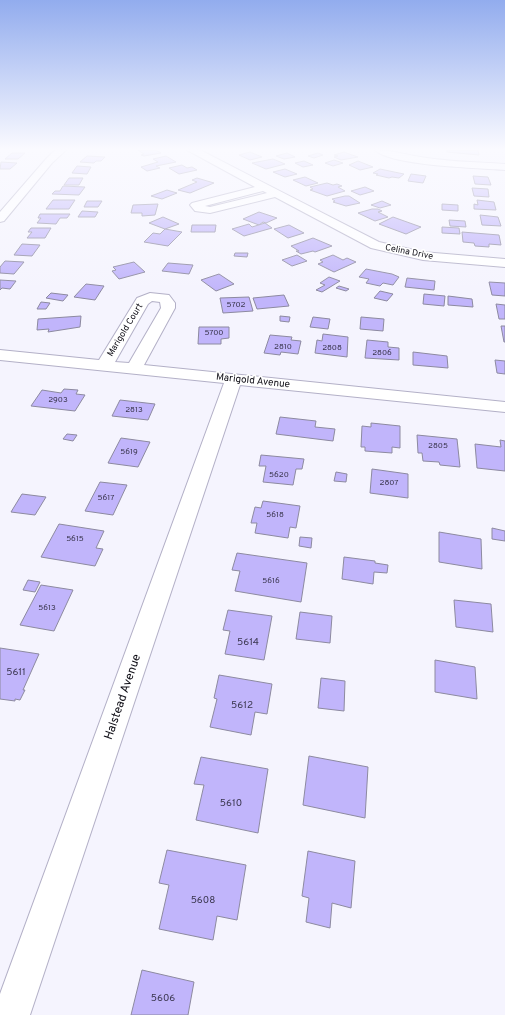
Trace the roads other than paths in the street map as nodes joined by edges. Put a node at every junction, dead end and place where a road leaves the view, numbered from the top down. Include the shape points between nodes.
1 (18, 197) edge
2 (227, 197) edge
3 (262, 197) edge
4 (282, 197) edge
5 (0, 219) edge
6 (505, 263) edge
7 (0, 355) edge
8 (104, 366) junction
9 (134, 369) junction
10 (234, 379) junction
11 (505, 407) edge
12 (11, 1015) edge

1 - 5 street
2 - 3 street via 196,205 199,209 210,210
4 - 6 street, Celina Drive via 358,237 404,254
7 - 8 street, Marigold Avenue
8 - 9 street, Marigold Avenue
8 - 9 street, Marigold Court via 142,301 150,297 164,298 168,308
9 - 10 street, Marigold Avenue
10 - 11 street, Marigold Avenue
10 - 12 street, Halstead Avenue

